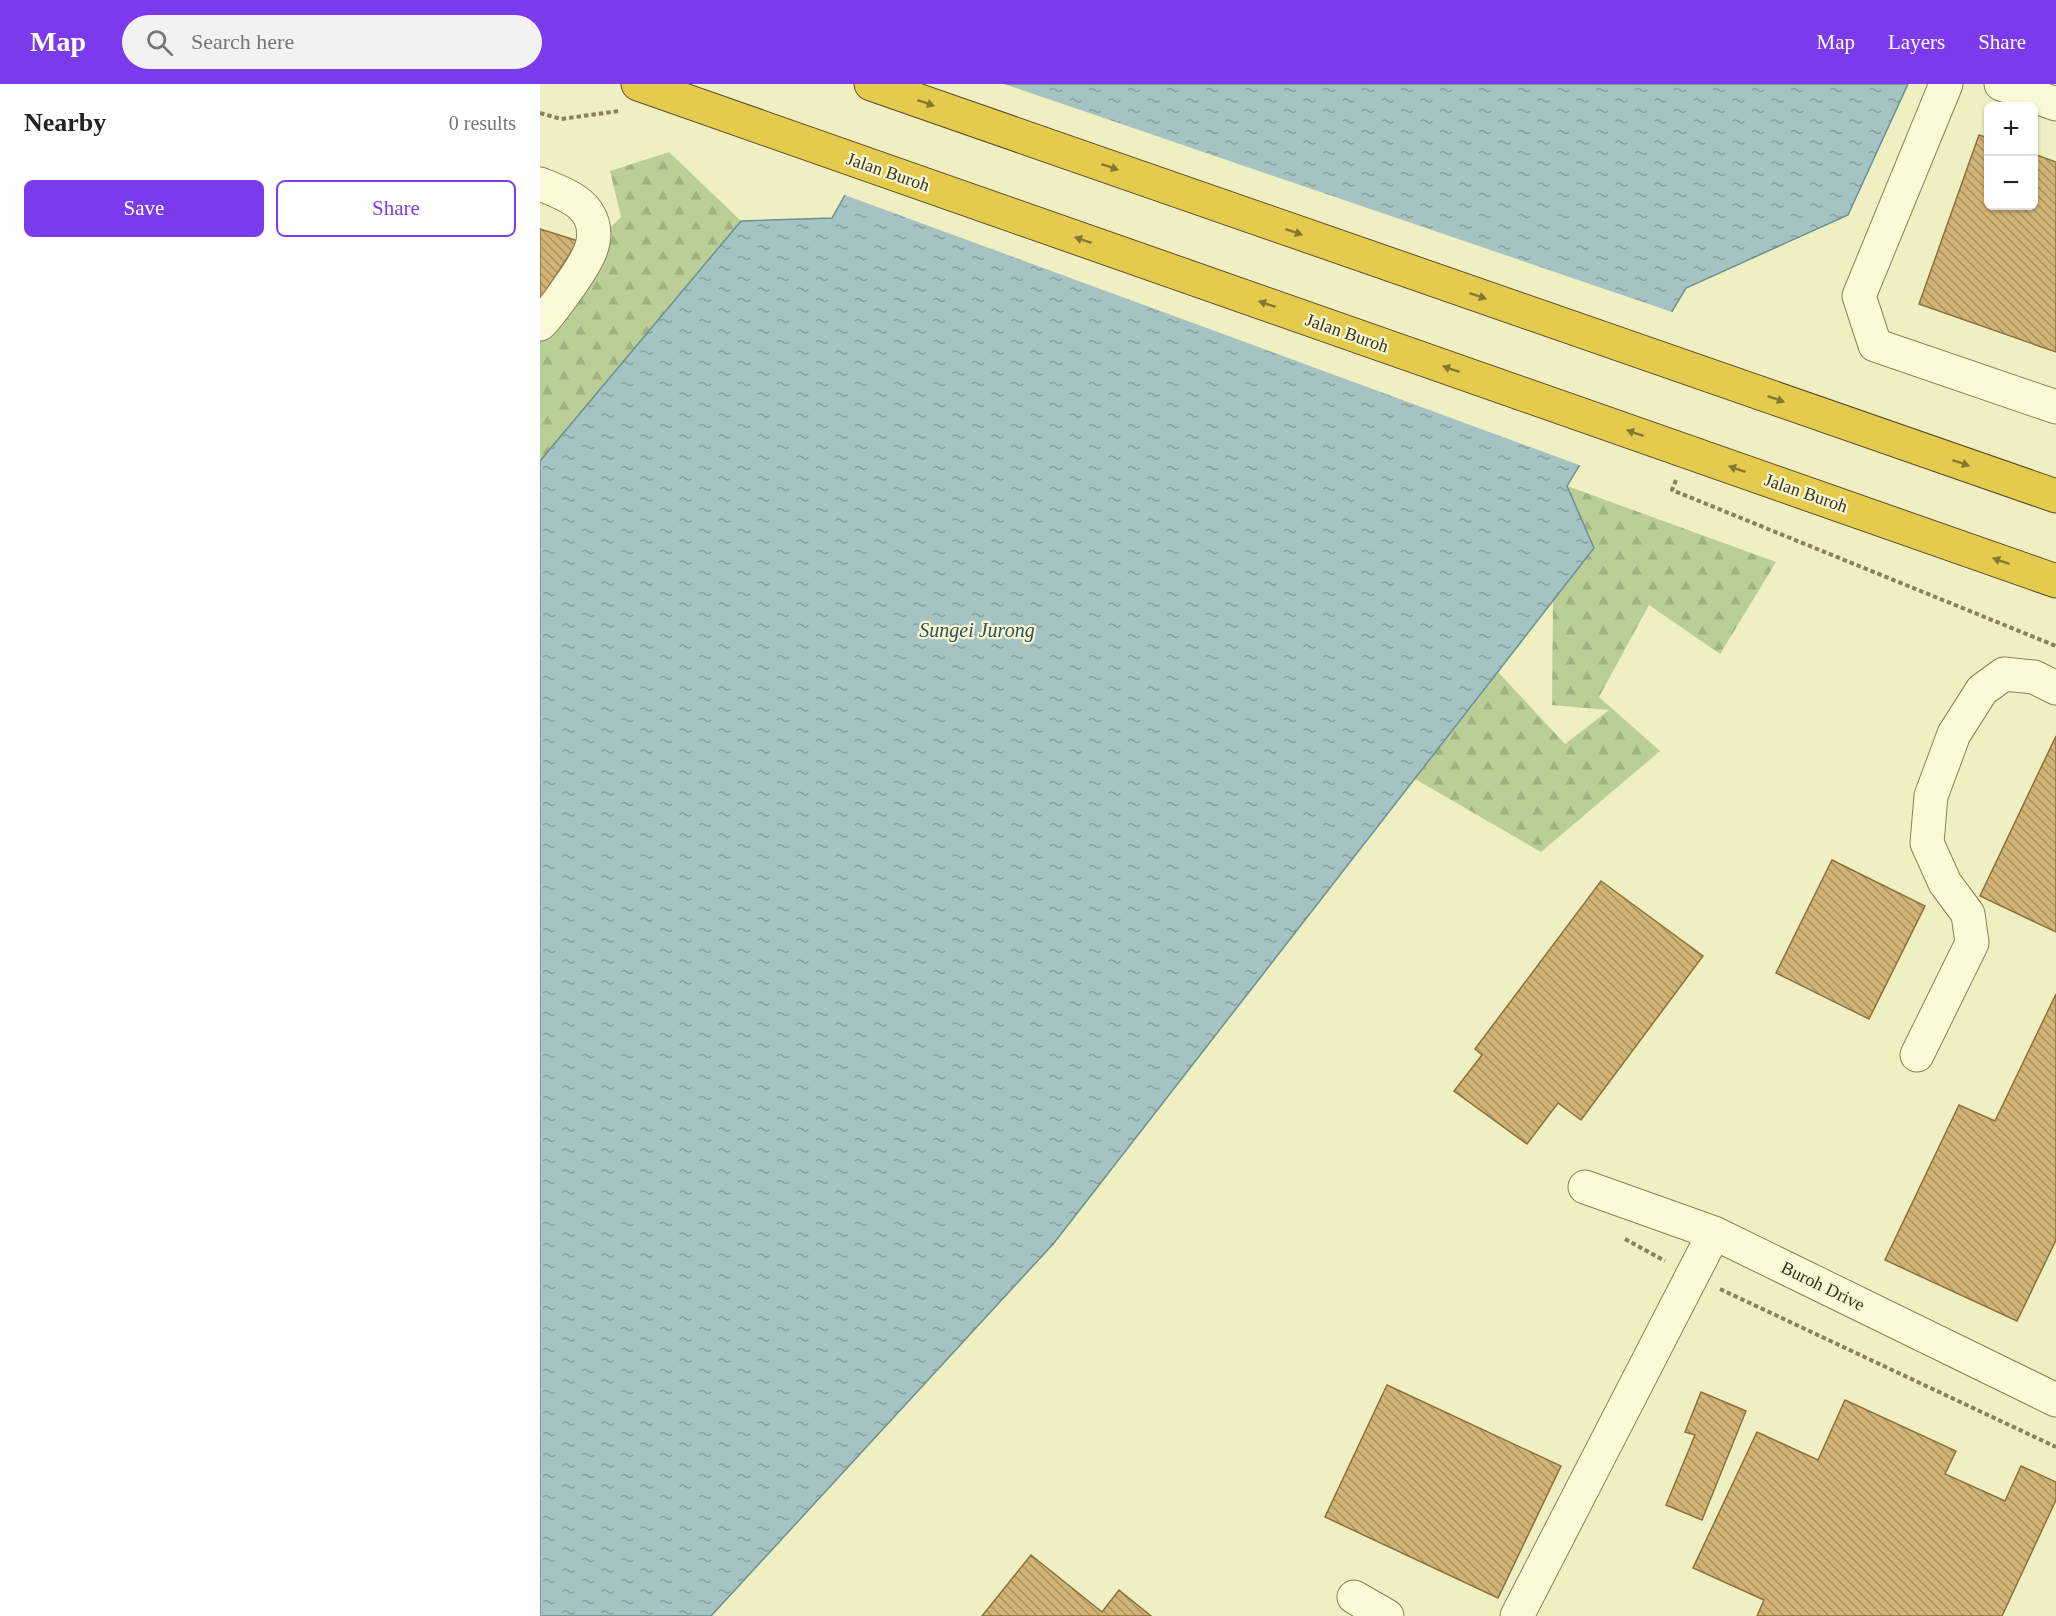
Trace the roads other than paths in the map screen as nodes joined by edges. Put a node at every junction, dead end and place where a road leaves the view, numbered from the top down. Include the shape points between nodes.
1 (871, 84) edge
2 (1946, 84) edge
3 (2001, 84) edge
4 (634, 97) edge
5 (2056, 104) edge
6 (540, 184) edge
7 (540, 324) edge
8 (2056, 407) edge
9 (2056, 496) edge
10 (2056, 581) edge
11 (2056, 688) edge
12 (1917, 1055) dead end
13 (1585, 1187) dead end
14 (1714, 1233) junction
15 (2056, 1400) edge
16 (1354, 1597) dead end
17 (1387, 1616) edge
18 (1518, 1616) edge

1 -> 9 highway
2 - 8 street via 1859,296 1875,345
3 - 5 street
10 -> 4 highway, Jalan Buroh via 688,101
6 - 7 street via 577,202 587,211 593,225 593,245 586,262
11 - 12 street via 2034,677 2004,674 1982,690 1954,734 1931,796 1927,843 1945,883 1968,914 1972,943
13 - 14 street, Buroh Drive
14 - 15 street, Buroh Drive
14 - 18 street
16 - 17 street

